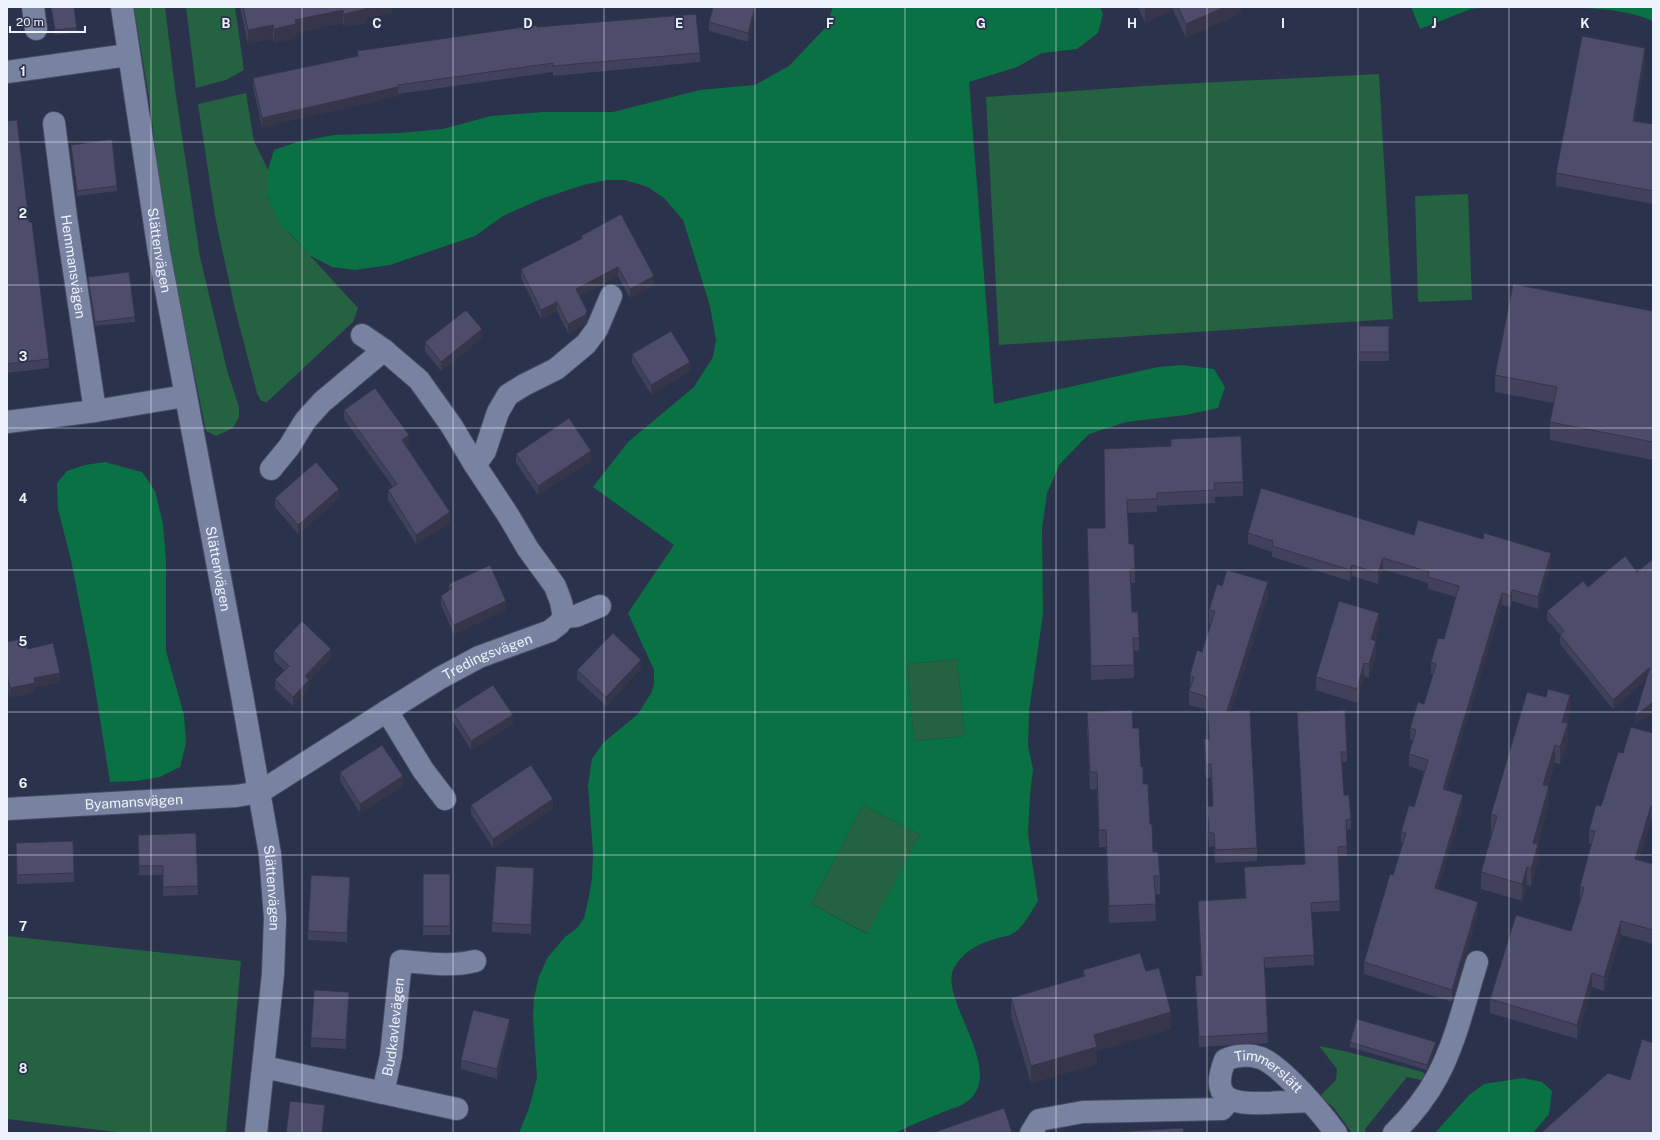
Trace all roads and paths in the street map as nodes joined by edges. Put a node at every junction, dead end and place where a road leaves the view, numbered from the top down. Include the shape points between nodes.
1 (33, 7) edge
2 (122, 7) edge
3 (36, 29) dead end
4 (128, 54) junction
5 (7, 72) edge
6 (54, 123) dead end
7 (611, 296) dead end
8 (362, 336) dead end
9 (384, 350) junction
10 (185, 396) junction
11 (95, 411) junction
12 (7, 422) edge
13 (475, 465) junction
14 (272, 468) dead end
15 (600, 606) dead end
16 (564, 617) junction
17 (387, 710) junction
18 (260, 792) junction
19 (445, 799) dead end
20 (7, 809) edge
21 (475, 961) dead end
22 (1477, 962) dead end
23 (264, 1067) junction
24 (383, 1093) junction
25 (1230, 1100) junction
26 (1310, 1101) junction
27 (456, 1109) dead end
28 (256, 1133) edge
29 (1030, 1133) edge
30 (1336, 1133) edge
31 (1394, 1133) edge

1 - 3 street
2 - 4 street, Slättenvägen
4 - 5 street
4 - 10 street, Slättenvägen
6 - 11 street, Hemmansvägen
7 - 13 street via 597,329 586,344 556,368 508,395 498,412 485,451
8 - 9 street
9 - 13 street via 419,380
9 - 14 street via 322,402 305,421
10 - 11 street
10 - 18 street, Slättenvägen
11 - 12 street
13 - 16 street via 528,549 555,586
15 - 16 street via 576,616
16 - 17 street, Tredingsvägen via 550,631 479,657
17 - 18 street, Tredingsvägen
17 - 19 street via 423,770
18 - 20 street, Byamansvägen via 236,796
18 - 23 street, Slättenvägen via 272,872 274,918 273,974
21 - 24 street, Budkavlevägen via 464,964 401,961 391,1056
22 - 31 street via 1450,1049 1437,1077 1424,1098
23 - 24 street, Budkavlevägen
23 - 28 street, Slättenvägen
24 - 27 street, Budkavlevägen
25 - 26 street, Timmerslätt via 1244,1104
25 - 26 street, Timmerslätt via 1223,1094 1220,1086 1220,1072 1225,1060 1235,1055 1261,1058 1276,1068
25 - 29 street via 1222,1109 1083,1112 1039,1120
26 - 30 street, Timmerslätt

